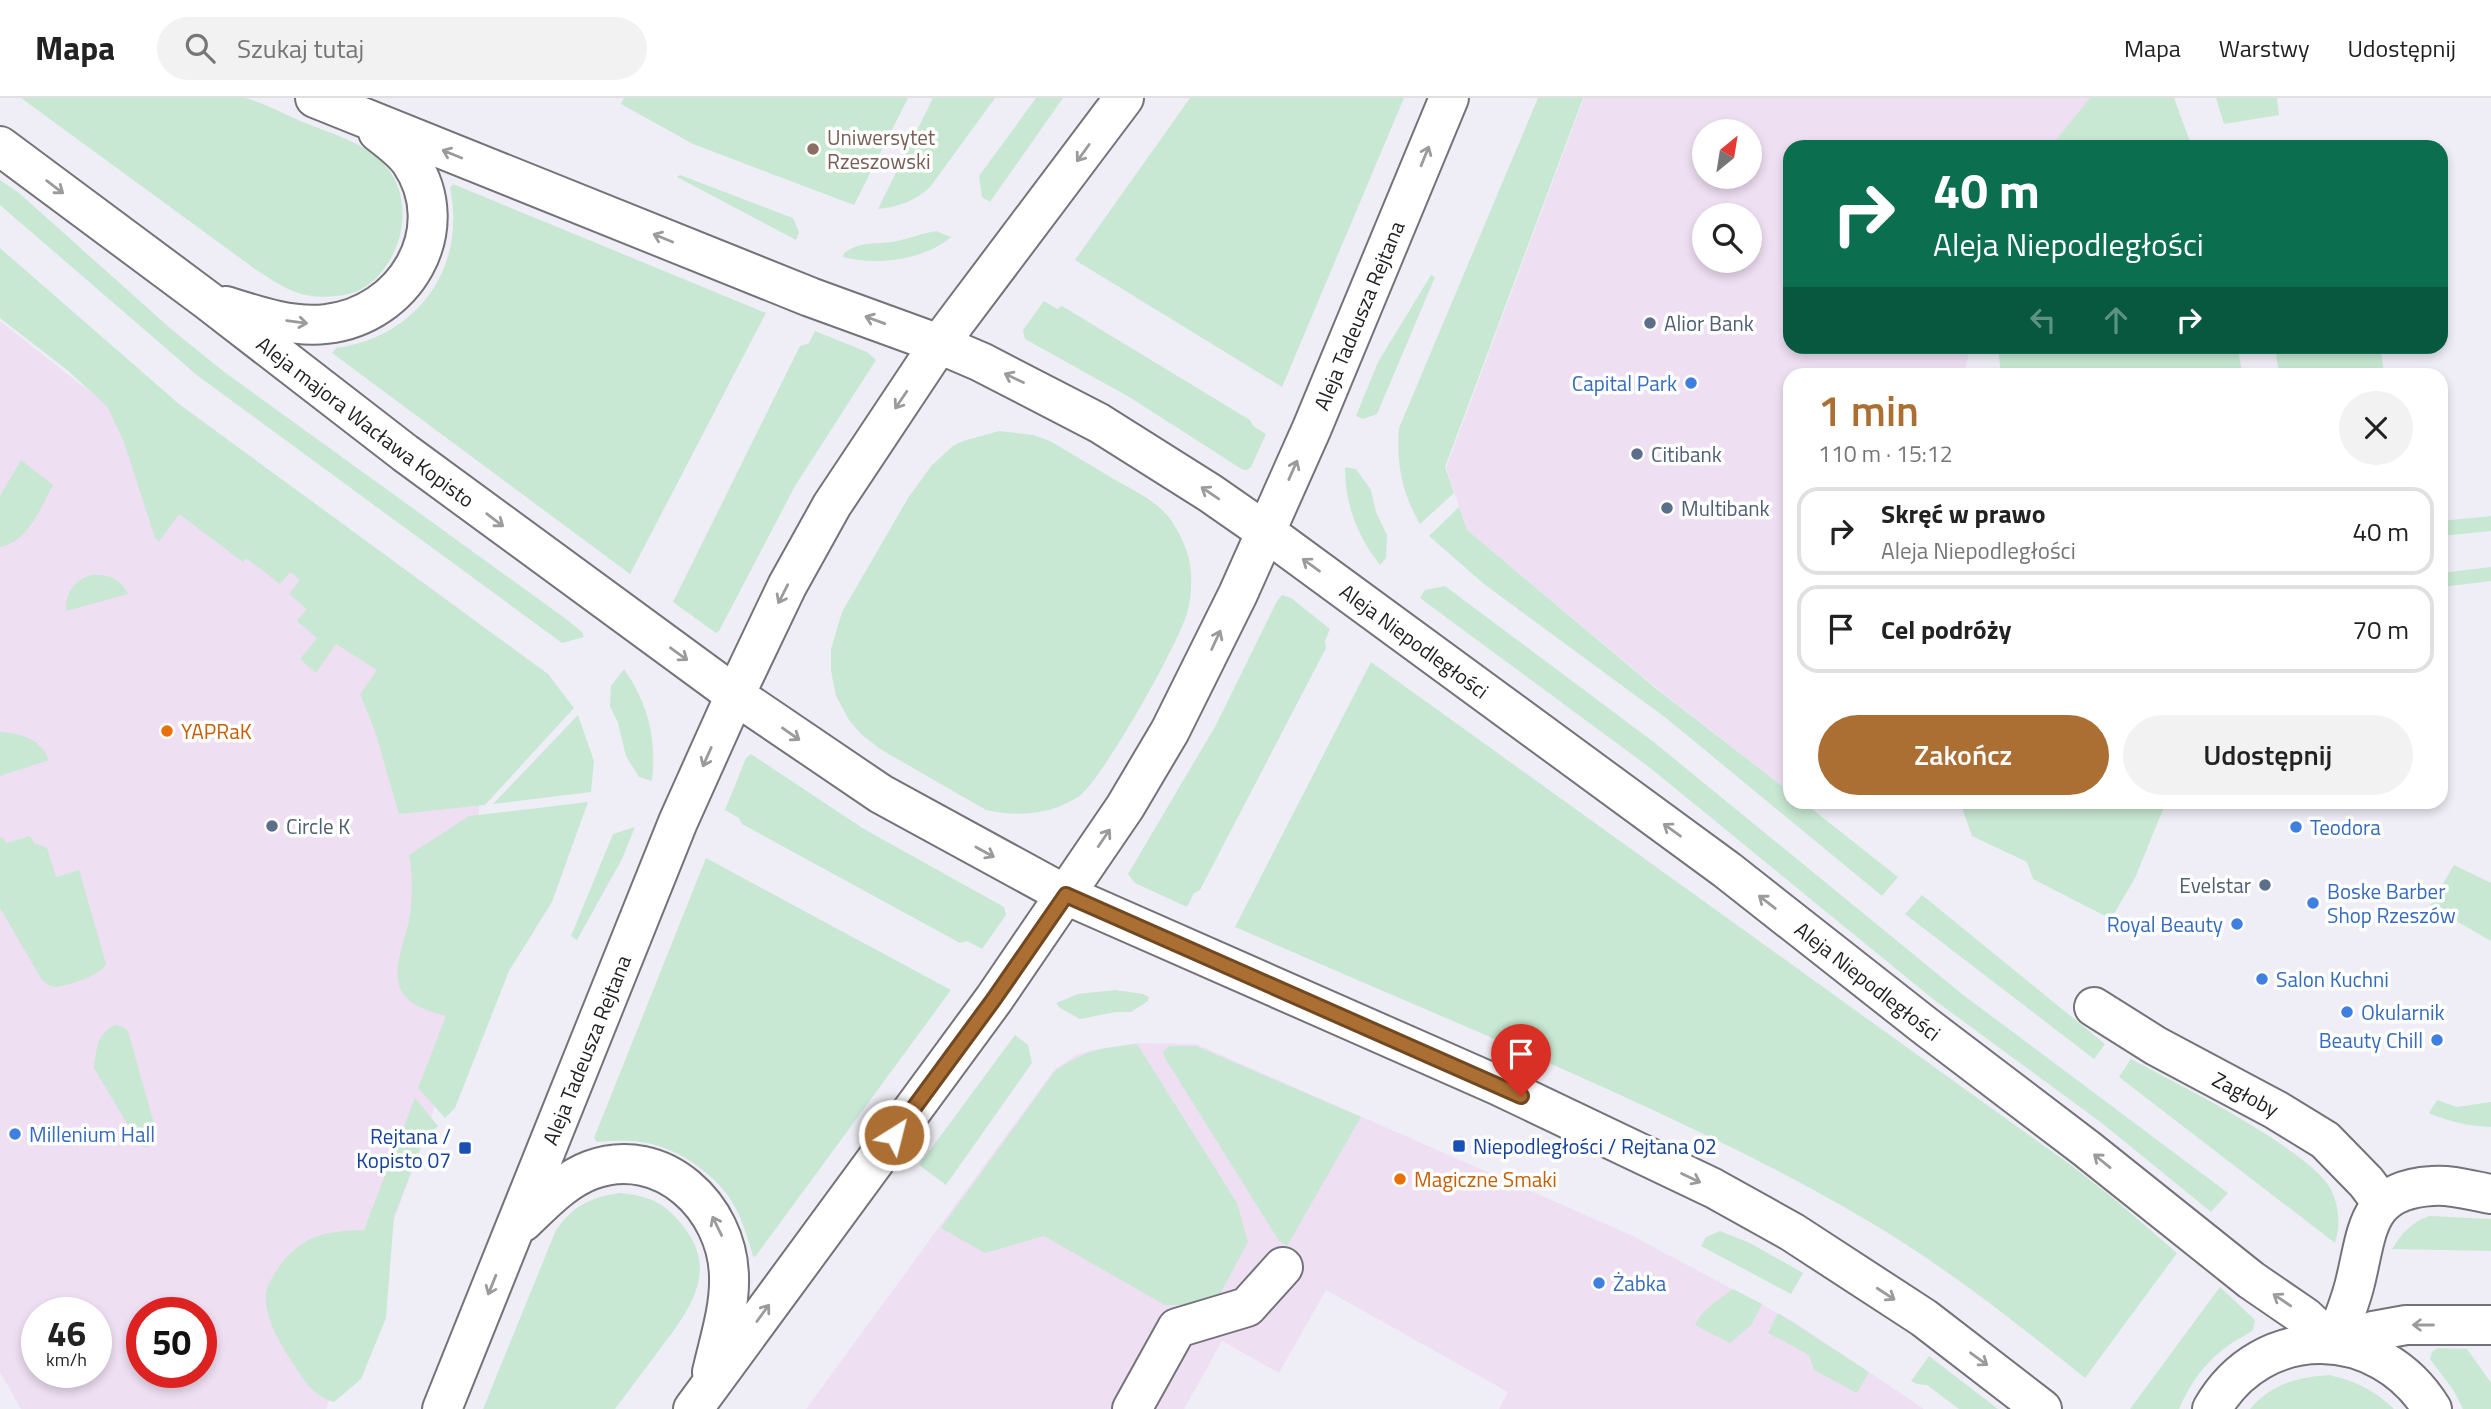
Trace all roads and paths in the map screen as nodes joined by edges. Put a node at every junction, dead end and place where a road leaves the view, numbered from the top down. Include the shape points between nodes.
1 (314, 98) edge
2 (1124, 98) edge
3 (1449, 98) edge
4 (353, 114) junction
5 (0, 146) edge
6 (207, 300) junction
7 (939, 344) junction
8 (1266, 532) junction
9 (735, 695) junction
10 (1066, 895) junction
11 (2094, 1007) dead end
12 (2491, 1194) edge
13 (2382, 1203) junction
14 (513, 1231) junction
15 (1283, 1267) dead end
16 (2491, 1325) edge
17 (2334, 1344) junction
18 (701, 1398) edge
19 (442, 1409) edge
20 (1132, 1409) edge
21 (2042, 1409) edge
22 (2212, 1409) edge
23 (2432, 1409) edge

1 - 4 main road
2 -> 7 main road
8 -> 3 main road, Aleja Tadeusza Rejtana
6 -> 4 main road via 255,315 325,325 371,311 410,274 425,240 429,216 417,174 402,151
7 -> 4 main road
5 -> 6 main road, Aleja majora Wacława Kopisto
6 -> 9 main road, Aleja majora Wacława Kopisto via 405,453
8 -> 7 main road, Aleja Niepodległości via 1099,423
7 -> 9 main road, Aleja Tadeusza Rejtana via 832,505
10 -> 8 main road, Aleja Tadeusza Rejtana via 1170,731
17 -> 8 main road, Aleja Niepodległości via 1727,870
9 -> 10 main road, Aleja majora Wacława Kopisto via 881,793
9 -> 14 main road, Aleja Tadeusza Rejtana via 678,822
18 -> 10 main road
10 -> 21 main road via 1497,1085 1713,1188 1924,1318
11 - 13 main road, Zagłoby via 2325,1140
12 - 13 main road via 2434,1185 2404,1191
13 - 17 main road via 2367,1227 2355,1285
18 -> 14 main road via 728,1297 729,1275 718,1227 693,1193 646,1166 604,1166 572,1180
14 -> 19 main road, Aleja Tadeusza Rejtana
15 - 20 main road via 1248,1307 1177,1328
16 -> 17 main road via 2406,1325
17 - 22 main road via 2295,1346 2261,1359 2234,1379
17 - 23 main road via 2366,1352 2395,1367

